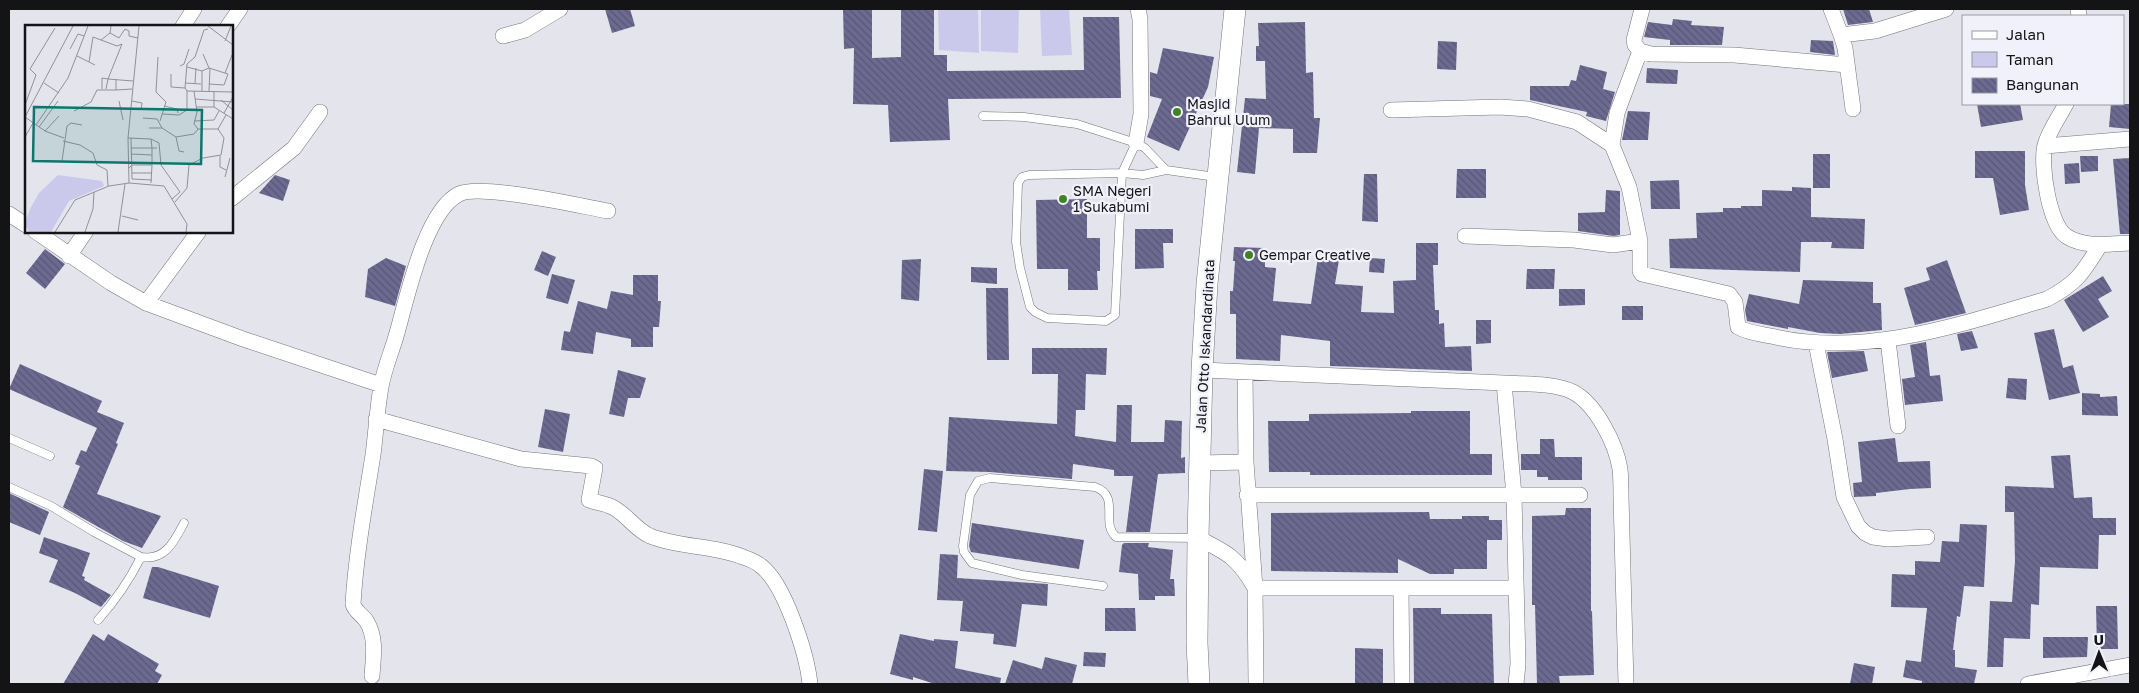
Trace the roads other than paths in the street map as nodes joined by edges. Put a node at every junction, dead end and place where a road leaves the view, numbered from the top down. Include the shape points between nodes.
1 (194, 9) edge
2 (240, 9) edge
3 (560, 9) edge
4 (1138, 9) edge
5 (1235, 9) edge
6 (1642, 9) edge
7 (1831, 9) edge
8 (1946, 9) edge
9 (184, 25) edge
10 (229, 25) edge
11 (1841, 35) junction
12 (503, 36) dead end
13 (1640, 51) junction
14 (1847, 64) junction
15 (2066, 105) edge
16 (1853, 109) dead end
17 (1391, 110) dead end
18 (320, 112) dead end
19 (983, 116) dead end
20 (2130, 139) edge
21 (1136, 143) junction
22 (1612, 145) junction
23 (2045, 146) junction
24 (1166, 170) junction
25 (1122, 173) junction
26 (1217, 177) junction
27 (232, 198) edge
28 (608, 211) dead end
29 (9, 214) edge
30 (25, 224) edge
31 (36, 232) edge
32 (85, 232) edge
33 (198, 232) edge
34 (1466, 236) dead end
35 (1640, 241) junction
36 (2130, 244) edge
37 (2100, 245) junction
38 (69, 256) junction
39 (146, 303) junction
40 (1888, 340) junction
41 (1816, 343) junction
42 (1202, 370) junction
43 (1245, 373) junction
44 (1504, 382) junction
45 (381, 384) junction
46 (376, 419) junction
47 (1898, 426) dead end
48 (9, 438) edge
49 (50, 456) dead end
50 (1246, 462) junction
51 (1199, 463) junction
52 (9, 487) edge
53 (1514, 494) junction
54 (1247, 495) junction
55 (1580, 495) dead end
56 (184, 523) dead end
57 (1927, 537) dead end
58 (1198, 538) junction
59 (141, 557) junction
60 (1102, 586) dead end
61 (1255, 588) junction
62 (1515, 588) junction
63 (1402, 589) junction
64 (98, 620) dead end
65 (2130, 665) edge
66 (372, 676) dead end
67 (2044, 683) edge
68 (810, 684) edge
69 (1199, 684) edge
70 (1256, 684) edge
71 (1402, 684) edge
72 (1516, 684) edge
73 (1626, 684) edge
74 (2028, 684) edge

1 - 9 street
2 - 10 street
3 - 12 street via 525,30
4 - 21 street via 1141,114
5 - 26 main road, Jalan Otto Iskandardinata
6 - 13 street via 1634,40
7 - 11 street
8 - 11 street via 1875,31
11 - 14 street
13 - 14 street
13 - 22 street via 1617,114
14 - 16 street
15 - 23 street
17 - 22 street via 1528,109 1577,122
18 - 27 street via 294,148
19 - 21 lane via 1078,124
20 - 23 street
21 - 24 lane
21 - 25 lane
22 - 35 street via 1629,187
23 - 37 street via 2049,198 2052,215 2059,228 2066,236 2080,242
24 - 25 lane via 1143,175
24 - 26 lane
25 - 25 lane via 1114,315 1106,320 1040,316 1030,307 1018,257 1018,183 1029,175
26 - 42 main road, Jalan Otto Iskandardinata
28 - 45 street via 479,190 460,193 453,198 439,215 422,246
29 - 30 street
31 - 38 street
32 - 38 street
33 - 39 street
34 - 35 street via 1574,240 1613,245
35 - 41 street via 1642,274 1729,294 1735,302 1737,325 1741,329
36 - 37 street
37 - 40 street via 2085,269 2067,288 2047,299
38 - 39 street
39 - 45 street
40 - 41 street
40 - 47 street
41 - 57 street via 1844,497 1858,526 1873,537
42 - 43 street
42 - 51 main road, Jalan Otto Iskandardinata
43 - 44 street
43 - 50 street
44 - 53 street
44 - 73 street via 1574,392 1589,405 1615,450 1620,470
45 - 46 street
46 - 66 street via 352,604 367,622 374,644
46 - 68 street via 521,459 591,466 594,468 589,500 613,507 650,536 730,553 761,566 787,607 800,641
48 - 49 lane
50 - 51 street
50 - 54 street
51 - 58 main road, Jalan Otto Iskandardinata
52 - 59 lane via 51,506
53 - 54 street
53 - 55 street
53 - 62 street
54 - 61 street
56 - 59 lane via 166,551 150,558
58 - 60 lane via 1116,537 1111,529 1109,499 1106,492 1095,487 990,478 975,484 963,538 964,552 972,563 1022,575
58 - 61 street via 1234,558 1244,567
58 - 69 main road, Jalan Otto Iskandardinata
59 - 64 lane via 117,599
61 - 63 street
61 - 70 street
62 - 63 street
62 - 72 street
63 - 71 street
65 - 67 street
67 - 74 street

